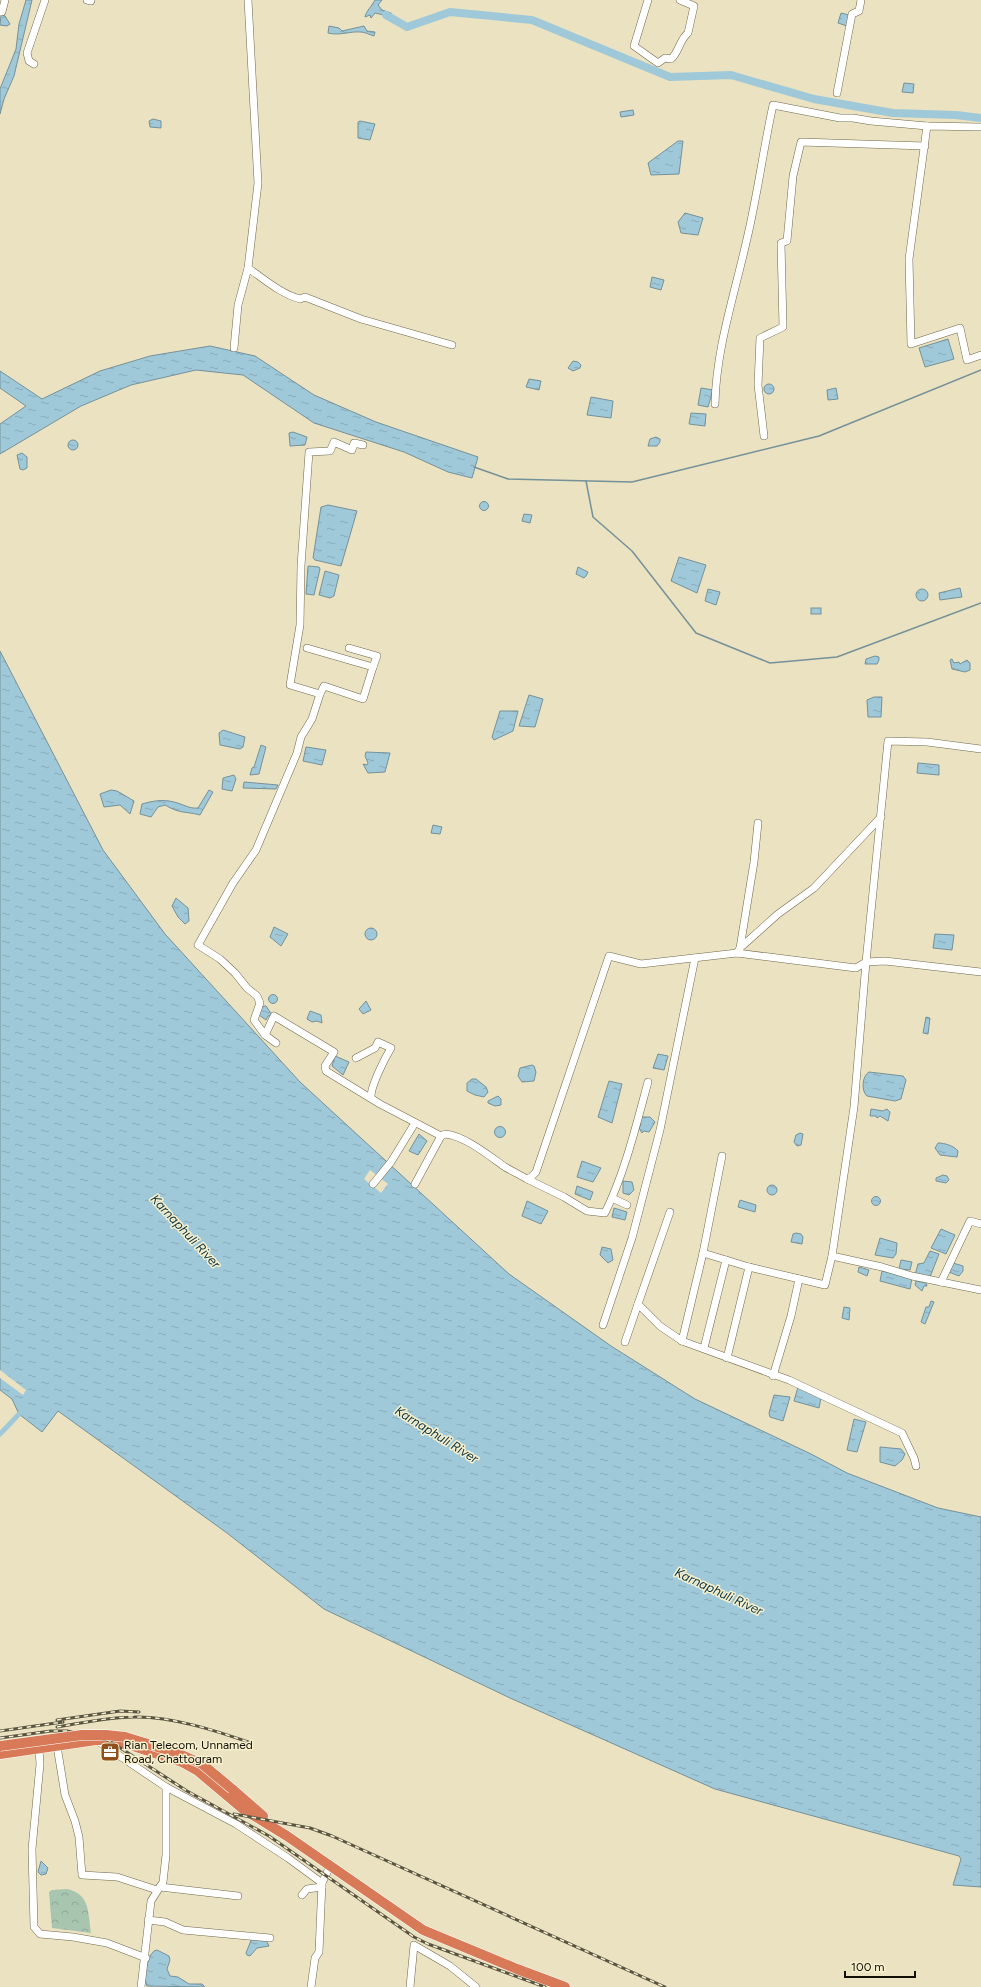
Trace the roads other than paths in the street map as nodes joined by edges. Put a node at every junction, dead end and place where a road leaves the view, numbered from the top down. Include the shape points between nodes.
1 (5, 0) edge
2 (46, 0) edge
3 (248, 0) edge
4 (648, 0) edge
5 (680, 0) edge
6 (862, 0) edge
7 (0, 12) edge
8 (34, 64) dead end
9 (837, 93) dead end
10 (928, 126) junction
11 (981, 127) edge
12 (925, 146) junction
13 (248, 268) junction
14 (452, 345) dead end
15 (234, 348) dead end
16 (981, 355) edge
17 (714, 404) dead end
18 (764, 436) dead end
19 (363, 445) dead end
20 (307, 648) dead end
21 (349, 648) dead end
22 (373, 667) junction
23 (320, 694) junction
24 (981, 749) edge
25 (881, 817) junction
26 (758, 823) dead end
27 (739, 951) junction
28 (695, 958) junction
29 (866, 962) junction
30 (981, 972) edge
31 (265, 1035) junction
32 (276, 1043) dead end
33 (356, 1058) dead end
34 (648, 1082) dead end
35 (371, 1098) junction
36 (415, 1123) junction
37 (441, 1136) junction
38 (722, 1156) dead end
39 (528, 1179) junction
40 (373, 1184) dead end
41 (415, 1184) dead end
42 (612, 1198) junction
43 (627, 1205) dead end
44 (670, 1212) dead end
45 (981, 1224) edge
46 (703, 1253) junction
47 (832, 1256) junction
48 (726, 1260) junction
49 (749, 1267) junction
50 (799, 1279) junction
51 (941, 1282) junction
52 (981, 1290) edge
53 (638, 1304) junction
54 (603, 1324) dead end
55 (682, 1341) junction
56 (625, 1342) dead end
57 (704, 1348) junction
58 (727, 1358) junction
59 (773, 1376) junction
60 (916, 1466) dead end
61 (96, 1740) junction
62 (0, 1746) edge
63 (57, 1746) junction
64 (39, 1749) junction
65 (0, 1754) edge
66 (166, 1787) junction
67 (287, 1836) junction
68 (330, 1866) junction
69 (322, 1885) junction
70 (159, 1888) junction
71 (302, 1895) dead end
72 (238, 1896) dead end
73 (148, 1920) junction
74 (270, 1938) dead end
75 (146, 1958) junction
76 (141, 1987) edge
77 (312, 1987) edge
78 (410, 1987) edge
79 (476, 1987) edge
80 (565, 1987) edge

1 - 7 street
2 - 8 street via 28,53 29,61
3 - 13 street via 258,183
4 - 5 street via 634,46 658,63 665,58 671,60 677,53 684,35 688,33 694,6
6 - 9 street via 859,11 852,14
10 - 11 street
10 - 12 street
10 - 17 street via 835,118 773,105 747,241 715,381
12 - 16 street via 909,259 911,344 960,328 967,360
12 - 18 street via 801,142 793,176 787,241 781,243 783,327 760,338 758,385
13 - 14 street via 273,286 296,298 305,297 386,328
13 - 15 street via 238,305
19 - 23 street via 354,443 352,450 334,442 330,451 309,452 300,625 290,685
20 - 22 street
21 - 22 street via 377,656
22 - 23 street via 363,699 324,686
23 - 31 street via 312,719 302,737 256,850 233,883 198,945 220,959 257,996 260,1003 254,1020
24 - 25 street via 927,742 888,741
25 - 27 street via 814,888 778,914
25 - 29 street
26 - 27 street
27 - 28 street
27 - 29 street via 856,968
28 - 39 street via 641,964 609,956 538,1167
28 - 54 street via 660,1130 632,1238
29 - 30 street via 901,962
29 - 47 street via 854,1107
31 - 32 street
31 - 35 street via 274,1016 309,1036 334,1052 325,1066 326,1071
33 - 35 street via 375,1048 378,1042 391,1048 377,1076 370,1094
34 - 42 street via 632,1141
35 - 36 street
36 - 37 street
36 - 40 street via 391,1162
37 - 39 street via 454,1136
37 - 41 street
38 - 46 street
39 - 42 street via 587,1211 605,1213
42 - 43 street
44 - 53 street
45 - 51 street via 970,1221
46 - 48 street
46 - 55 street
47 - 50 street via 825,1285
47 - 51 street
48 - 49 street
48 - 57 street
49 - 50 street
49 - 58 street
50 - 59 street
51 - 52 street
53 - 55 street via 660,1326
53 - 56 street
55 - 57 street
57 - 58 street
58 - 59 street
59 - 60 street via 789,1380 902,1433
61 - 63 highway
61 - 66 street
61 - 67 highway via 115,1740 182,1762 198,1771 243,1809
62 - 67 highway, bridge via 106,1734 125,1737 177,1753 202,1764
63 - 64 highway
63 - 70 street via 65,1795 79,1837 82,1875 117,1877
64 - 65 highway
64 - 75 street via 40,1764 32,1849 34,1927 40,1934 107,1943
66 - 69 street via 236,1824 288,1858
66 - 70 street via 166,1855 163,1882
67 - 68 highway
68 - 69 street
68 - 80 highway via 423,1930
69 - 71 street via 307,1889
69 - 77 street via 319,1952 315,1958
70 - 72 street
70 - 73 street via 151,1900
73 - 74 street via 166,1922 183,1930
73 - 75 street
75 - 76 street
78 - 79 street via 414,1945 450,1966

